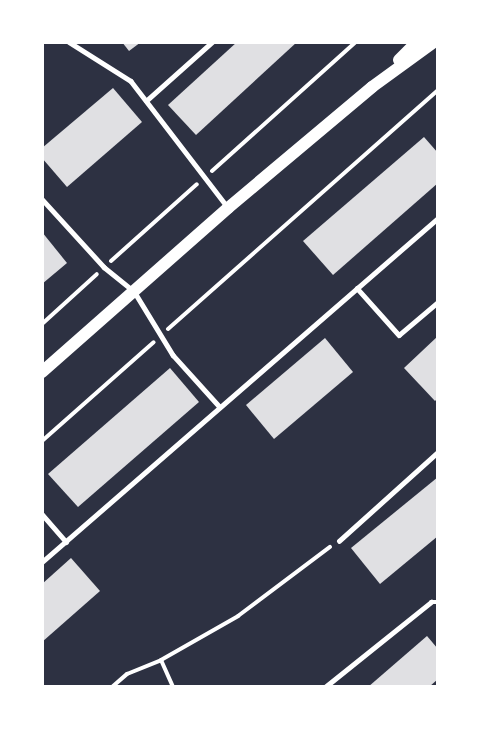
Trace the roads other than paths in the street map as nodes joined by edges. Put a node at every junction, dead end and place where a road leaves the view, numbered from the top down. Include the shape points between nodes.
1 (69, 42) edge
2 (212, 42) edge
3 (417, 42) edge
4 (434, 42) edge
5 (372, 87) junction
6 (146, 101) junction
7 (42, 199) edge
8 (228, 208) junction
9 (438, 218) edge
10 (357, 288) junction
11 (134, 291) junction
12 (438, 302) edge
13 (42, 372) edge
14 (220, 407) junction
15 (438, 452) edge
16 (42, 514) edge
17 (339, 541) road end
18 (66, 542) junction
19 (42, 562) edge
20 (438, 602) edge
21 (325, 687) edge

1 - 6 lane via 131,81
2 - 6 lane
3 - 5 main road
4 - 5 main road
5 - 8 main road
6 - 8 lane
7 - 11 lane via 104,267
8 - 11 main road
9 - 10 lane
10 - 12 lane via 399,335
10 - 14 lane
11 - 13 main road
11 - 14 lane via 173,355
14 - 18 lane
15 - 17 lane
16 - 18 lane
18 - 19 lane
20 - 21 lane via 431,602

